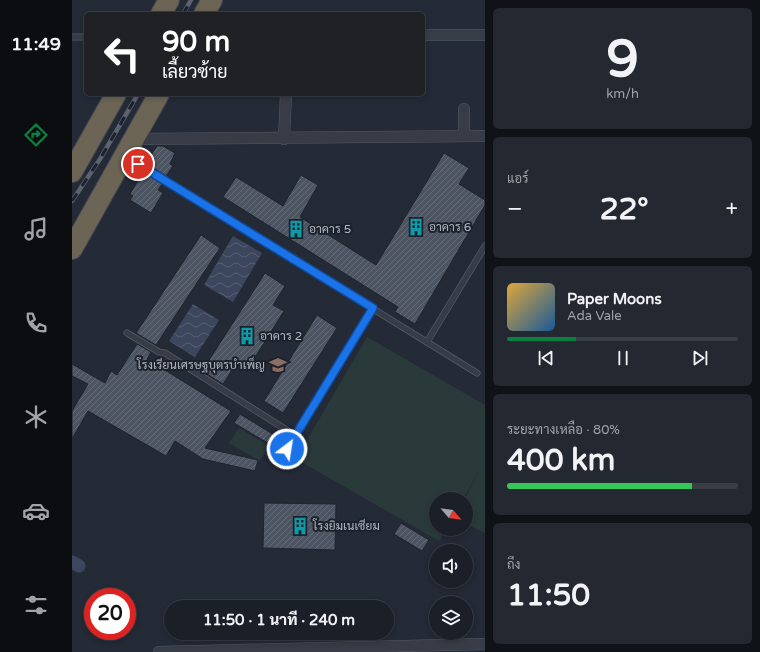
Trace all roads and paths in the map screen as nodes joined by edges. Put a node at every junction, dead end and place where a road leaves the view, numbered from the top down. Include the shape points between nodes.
1 (169, 0) edge
2 (212, 0) edge
3 (162, 12) edge
4 (205, 12) edge
5 (485, 35) edge
6 (425, 36) edge
7 (72, 37) edge
8 (84, 37) edge
9 (115, 96) edge
10 (158, 96) edge
11 (286, 96) edge
12 (464, 108) dead end
13 (464, 136) junction
14 (485, 136) edge
15 (284, 139) junction
16 (129, 147) junction
17 (72, 172) edge
18 (485, 246) edge
19 (72, 249) edge
20 (373, 308) junction
21 (127, 333) dead end
22 (427, 342) junction
23 (477, 373) dead end
24 (296, 436) junction
25 (287, 449) dead end
26 (485, 644) edge
27 (447, 648) edge
28 (388, 649) edge
29 (281, 650) edge
30 (332, 650) edge
31 (222, 651) edge
32 (159, 652) edge
33 (168, 652) edge

1 - 3 highway
2 - 4 highway
5 - 6 street
7 - 8 lane
9 - 17 highway
10 - 16 highway
11 - 15 street
12 - 13 street
13 - 14 street
13 - 15 street
15 - 16 street
16 - 19 highway
16 - 20 lane
18 - 22 lane
20 - 22 lane
20 - 24 lane
21 - 24 lane via 165,353
22 - 23 lane
24 - 25 lane
26 - 27 street
27 - 28 street
28 - 30 street
29 - 30 street
29 - 31 street
31 - 33 street
32 - 33 street

